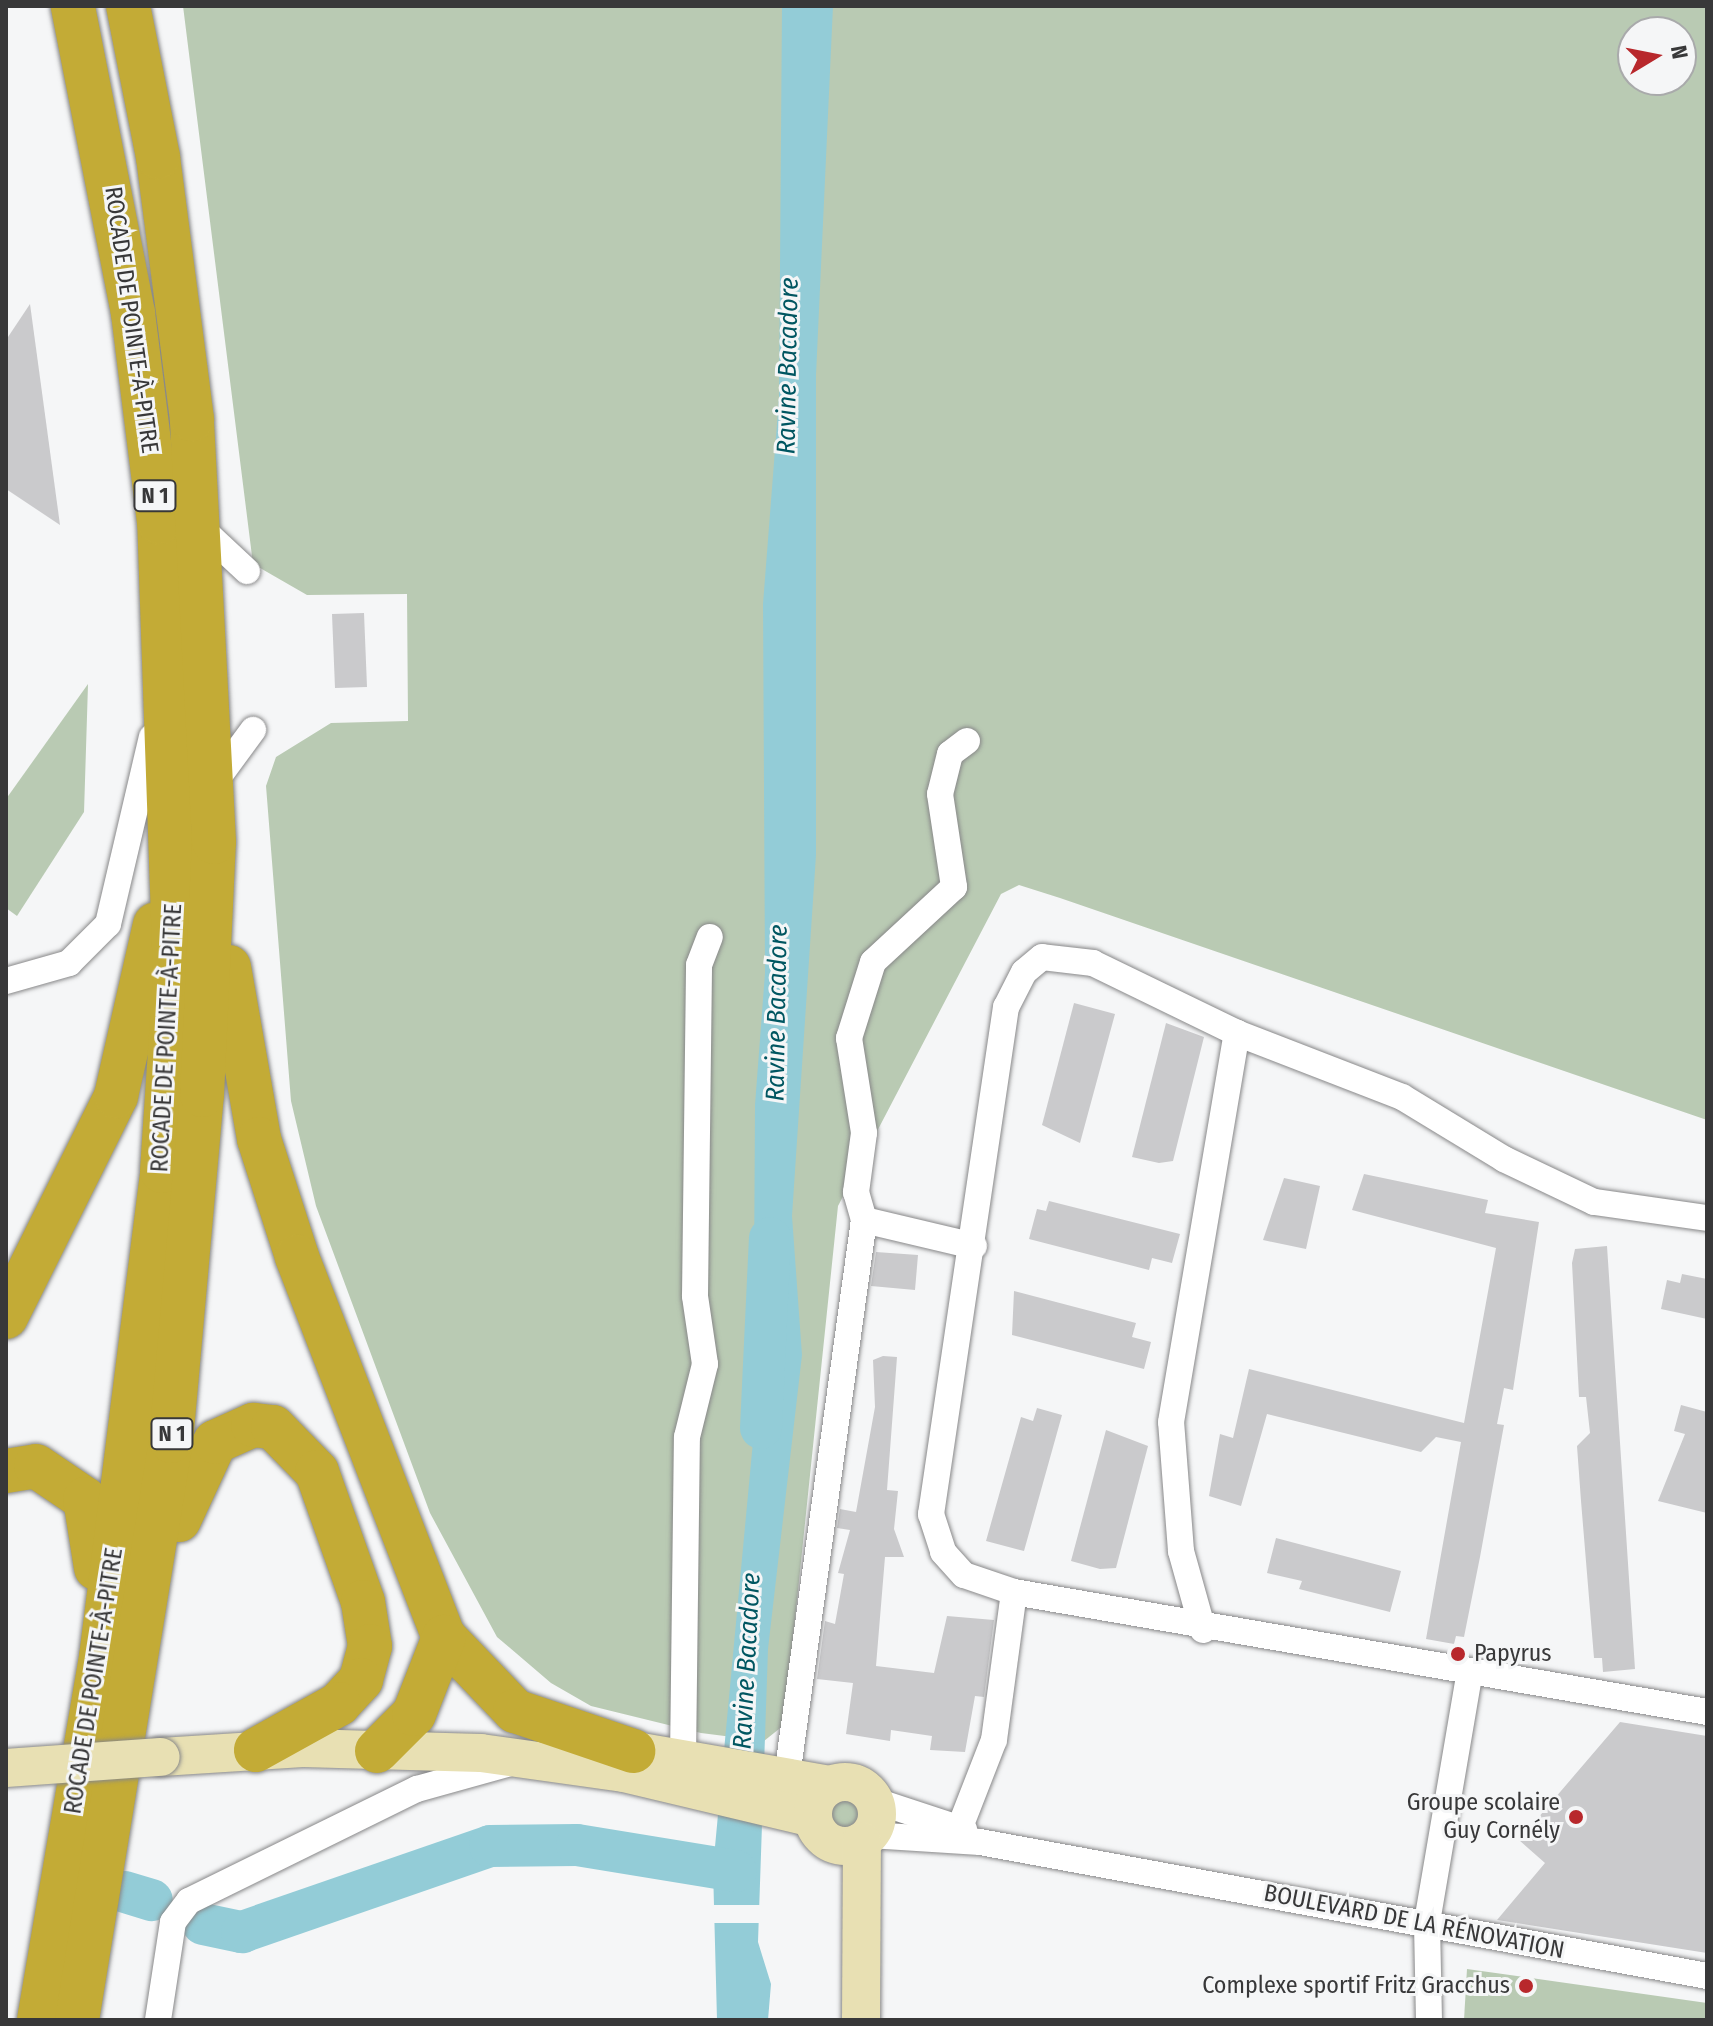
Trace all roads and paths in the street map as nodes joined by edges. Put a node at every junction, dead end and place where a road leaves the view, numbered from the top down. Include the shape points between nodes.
1 (73, 6) edge
2 (128, 6) edge
3 (201, 528) junction
4 (247, 571) dead end
5 (166, 650) junction
6 (253, 730) dead end
7 (967, 741) dead end
8 (214, 783) junction
9 (172, 819) junction
10 (214, 842) junction
11 (710, 937) dead end
12 (6, 981) edge
13 (1237, 1033) junction
14 (1707, 1218) edge
15 (864, 1220) junction
16 (974, 1246) junction
17 (6, 1317) edge
18 (6, 1471) edge
19 (1014, 1592) junction
20 (1203, 1630) junction
21 (444, 1637) junction
22 (117, 1668) junction
23 (1469, 1675) junction
24 (1707, 1712) edge
25 (389, 1742) junction
26 (256, 1750) junction
27 (633, 1751) junction
28 (528, 1758) junction
29 (6, 1768) edge
30 (697, 1771) junction
31 (831, 1810) junction
32 (970, 1834) junction
33 (1427, 1922) junction
34 (1707, 1976) edge
35 (39, 2020) edge
36 (77, 2020) edge
37 (158, 2020) edge
38 (861, 2020) edge
39 (1429, 2020) edge

1 - 5 highway, ROCADE DE POINTE-À-PITRE / N 1 via 133,313
2 - 3 highway, ROCADE DE POINTE-À-PITRE / N 1 via 158,157
3 - 4 street
3 - 8 highway, ROCADE DE POINTE-À-PITRE / N 1
5 - 9 highway, ROCADE DE POINTE-À-PITRE / N 1
5 - 12 street via 142,795 108,924 76,959
6 - 8 street
7 - 15 street via 950,754 940,794 954,887 873,962 849,1028 863,1120 856,1192
8 - 10 highway, ROCADE DE POINTE-À-PITRE / N 1
9 - 17 highway via 116,1096
9 - 22 highway, ROCADE DE POINTE-À-PITRE / N 1 via 175,975
10 - 21 highway via 238,1044 259,1139 297,1257
10 - 22 highway, ROCADE DE POINTE-À-PITRE / N 1 via 202,1095 171,1441
11 - 30 street via 699,965 695,1296 705,1364 687,1437
13 - 14 street via 1402,1097 1504,1159 1594,1202
13 - 16 street via 1093,963 1042,957 1024,972 1006,1007
13 - 20 street via 1171,1422 1181,1551
15 - 16 street
15 - 31 street
16 - 19 street via 931,1514 943,1552 964,1575
18 - 22 highway via 36,1466 57,1474 85,1499 95,1534 92,1621
19 - 20 street
19 - 32 street via 994,1740
20 - 23 street
21 - 25 highway via 431,1683
21 - 27 highway via 515,1711
22 - 26 highway via 202,1458 233,1430 273,1427 317,1472 363,1602 370,1646 361,1680 339,1704
22 - 35 highway, ROCADE DE POINTE-À-PITRE / N 1
22 - 36 highway, ROCADE DE POINTE-À-PITRE / N 1
23 - 24 street
23 - 33 street
25 - 26 main road, BOULEVARD DE LA RÉNOVATION
25 - 27 main road, BOULEVARD DE LA RÉNOVATION via 491,1730
25 - 28 main road, BOULEVARD DE LA RÉNOVATION
26 - 29 main road, BOULEVARD DE LA RÉNOVATION, bridge
27 - 30 main road, BOULEVARD DE LA RÉNOVATION
28 - 30 main road, BOULEVARD DE LA RÉNOVATION
28 - 37 street via 417,1789 189,1901 169,1938
30 - 31 main road, BOULEVARD DE LA RÉNOVATION
31 - 32 street, BOULEVARD DE LA RÉNOVATION
31 - 38 main road via 862,1885
32 - 33 street, BOULEVARD DE LA RÉNOVATION
33 - 34 street, BOULEVARD DE LA RÉNOVATION via 1473,1938
33 - 39 street

